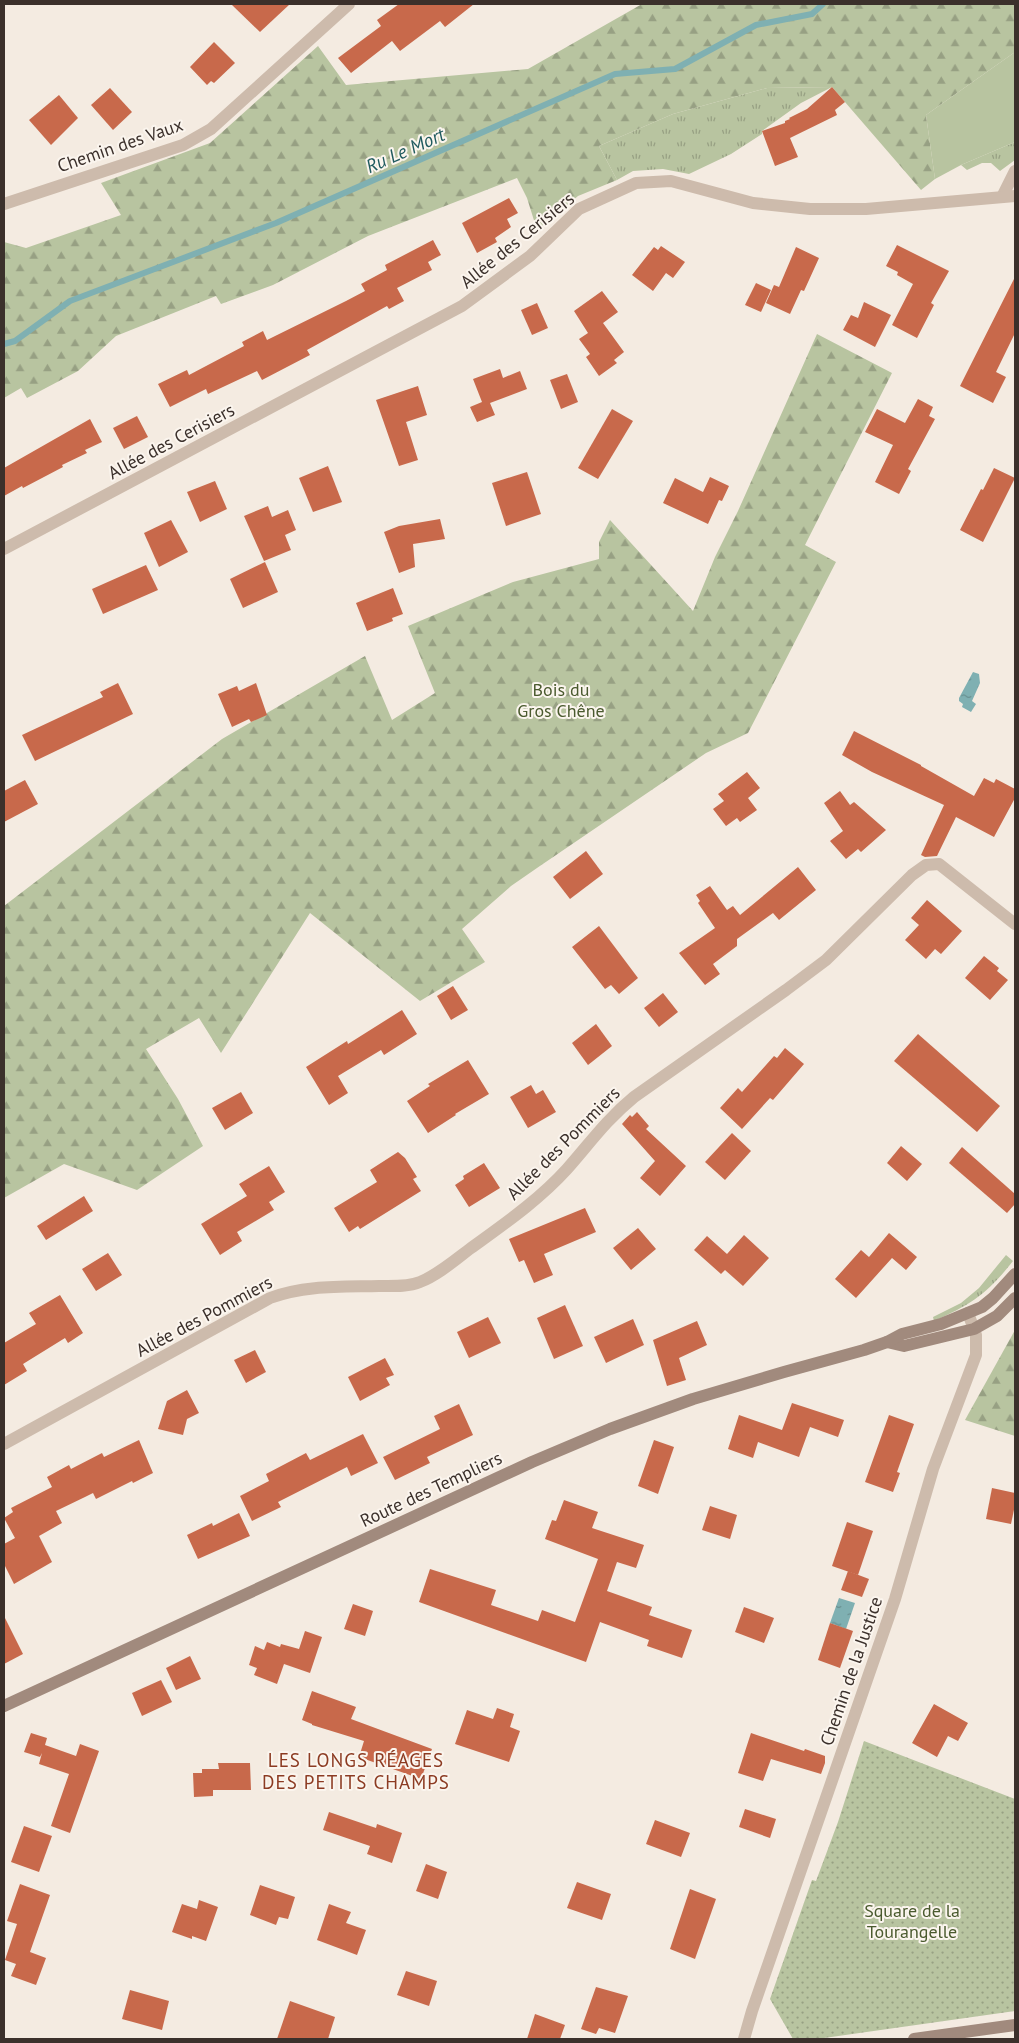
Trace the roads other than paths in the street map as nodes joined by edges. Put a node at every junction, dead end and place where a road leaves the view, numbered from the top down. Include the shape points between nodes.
1 (350, 4) edge
2 (1015, 171) edge
3 (1009, 197) edge
4 (4, 204) edge
5 (4, 549) edge
6 (1015, 924) edge
7 (1015, 1274) edge
8 (1015, 1298) edge
9 (968, 1313) junction
10 (974, 1329) junction
11 (887, 1342) junction
12 (4, 1444) edge
13 (4, 1706) edge
14 (1015, 2025) edge
15 (744, 2039) edge
16 (914, 2039) edge

1 - 4 street, Chemin des Vaux via 211,129 184,145
2 - 3 street
3 - 5 street, Allée des Cerisiers via 866,209 810,209 753,203 671,181 636,183 579,209 530,256 462,306
6 - 12 street, Allée des Pommiers via 940,864 926,865 826,960 615,1112 544,1191 439,1271 419,1282 401,1285 306,1289 270,1298
7 - 9 main road, Route des Templiers via 993,1298
8 - 10 main road, Route des Templiers via 997,1316
9 - 10 street, Chemin de la Justice
9 - 11 main road, Route des Templiers
10 - 11 main road, Route des Templiers via 904,1346
10 - 15 street, Chemin de la Justice via 976,1355 970,1375 933,1469 895,1599
11 - 13 main road, Route des Templiers via 693,1399 610,1429
14 - 16 main road

